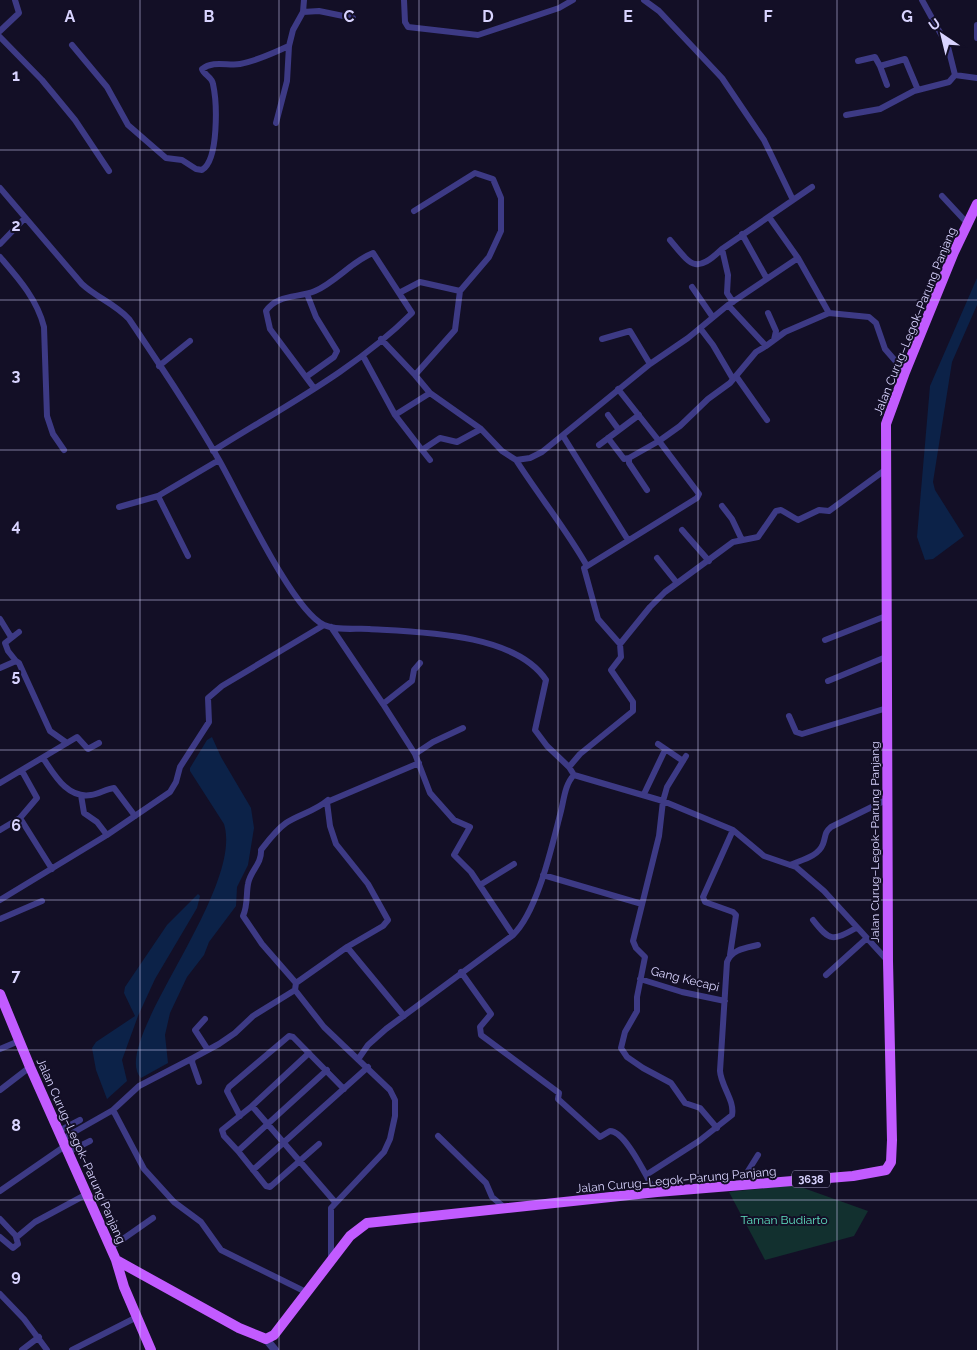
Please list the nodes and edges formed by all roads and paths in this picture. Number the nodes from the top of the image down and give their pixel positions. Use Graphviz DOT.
graph roads {
  1 [pos="15,0"];
  2 [pos="304,0"];
  3 [pos="404,0"];
  4 [pos="573,0"];
  5 [pos="644,0"];
  6 [pos="922,0"];
  7 [pos="303,12"];
  8 [pos="353,18"];
  9 [pos="977,25"];
  10 [pos="0,31"];
  11 [pos="0,37"];
  12 [pos="977,38"];
  13 [pos="72,45"];
  14 [pos="289,46"];
  15 [pos="858,61"];
  16 [pos="880,66"];
  17 [pos="955,75"];
  18 [pos="977,78"];
  19 [pos="887,85"];
  20 [pos="918,90"];
  21 [pos="846,115"];
  22 [pos="276,123"];
  23 [pos="109,171"];
  24 [pos="812,186"];
  25 [pos="0,188"];
  26 [pos="942,196"];
  27 [pos="793,200"];
  28 [pos="977,204"];
  29 [pos="414,212"];
  30 [pos="769,217"];
  31 [pos="25,218"];
  32 [pos="968,224"];
  33 [pos="742,234"];
  34 [pos="670,240"];
  35 [pos="0,244"];
  36 [pos="722,249"];
  37 [pos="0,257"];
  38 [pos="798,258"];
  39 [pos="767,279"];
  40 [pos="692,287"];
  41 [pos="460,291"];
  42 [pos="399,293"];
  43 [pos="307,294"];
  44 [pos="731,304"];
  45 [pos="768,313"];
  46 [pos="829,313"];
  47 [pos="712,316"];
  48 [pos="700,328"];
  49 [pos="381,339"];
  50 [pos="602,339"];
  51 [pos="190,341"];
  52 [pos="774,341"];
  53 [pos="766,346"];
  54 [pos="363,356"];
  55 [pos="650,364"];
  56 [pos="158,366"];
  57 [pos="905,372"];
  58 [pos="415,375"];
  59 [pos="306,377"];
  60 [pos="735,377"];
  61 [pos="314,388"];
  62 [pos="618,389"];
  63 [pos="430,393"];
  64 [pos="608,415"];
  65 [pos="639,415"];
  66 [pos="395,416"];
  67 [pos="767,420"];
  68 [pos="481,429"];
  69 [pos="619,430"];
  70 [pos="563,436"];
  71 [pos="608,438"];
  72 [pos="659,441"];
  73 [pos="599,445"];
  74 [pos="64,450"];
  75 [pos="422,450"];
  76 [pos="214,451"];
  77 [pos="629,458"];
  78 [pos="219,460"];
  79 [pos="430,460"];
  80 [pos="516,460"];
  81 [pos="886,470"];
  82 [pos="647,490"];
  83 [pos="158,496"];
  84 [pos="722,506"];
  85 [pos="119,508"];
  86 [pos="682,530"];
  87 [pos="628,540"];
  88 [pos="742,540"];
  89 [pos="188,556"];
  90 [pos="657,558"];
  91 [pos="709,561"];
  92 [pos="587,566"];
  93 [pos="677,583"];
  94 [pos="886,616"];
  95 [pos="0,619"];
  96 [pos="328,626"];
  97 [pos="19,632"];
  98 [pos="10,637"];
  99 [pos="825,640"];
  100 [pos="620,644"];
  101 [pos="886,658"];
  102 [pos="16,661"];
  103 [pos="420,664"];
  104 [pos="0,668"];
  105 [pos="828,681"];
  106 [pos="382,704"];
  107 [pos="887,708"];
  108 [pos="789,716"];
  109 [pos="463,728"];
  110 [pos="67,743"];
  111 [pos="99,743"];
  112 [pos="658,744"];
  113 [pos="665,750"];
  114 [pos="415,754"];
  115 [pos="43,758"];
  116 [pos="419,763"];
  117 [pos="569,767"];
  118 [pos="22,771"];
  119 [pos="574,775"];
  120 [pos="0,783"];
  121 [pos="644,794"];
  122 [pos="81,795"];
  123 [pos="888,799"];
  124 [pos="328,800"];
  125 [pos="663,801"];
  126 [pos="135,816"];
  127 [pos="20,818"];
  128 [pos="0,830"];
  129 [pos="733,830"];
  130 [pos="107,835"];
  131 [pos="514,864"];
  132 [pos="790,865"];
  133 [pos="52,869"];
  134 [pos="543,875"];
  135 [pos="480,886"];
  136 [pos="0,900"];
  137 [pos="42,901"];
  138 [pos="642,904"];
  139 [pos="0,919"];
  140 [pos="814,920"];
  141 [pos="856,928"];
  142 [pos="513,935"];
  143 [pos="867,938"];
  144 [pos="758,945"];
  145 [pos="347,947"];
  146 [pos="730,955"];
  147 [pos="888,961"];
  148 [pos="461,972"];
  149 [pos="826,975"];
  150 [pos="640,979"];
  151 [pos="295,987"];
  152 [pos="0,994"];
  153 [pos="725,1001"];
  154 [pos="404,1016"];
  155 [pos="205,1019"];
  156 [pos="19,1042"];
  157 [pos="0,1050"];
  158 [pos="208,1050"];
  159 [pos="309,1053"];
  160 [pos="193,1058"];
  161 [pos="359,1058"];
  162 [pos="30,1067"];
  163 [pos="368,1067"];
  164 [pos="327,1070"];
  165 [pos="199,1082"];
  166 [pos="344,1089"];
  167 [pos="0,1090"];
  168 [pos="252,1106"];
  169 [pos="113,1110"];
  170 [pos="240,1116"];
  171 [pos="80,1120"];
  172 [pos="269,1124"];
  173 [pos="717,1128"];
  174 [pos="438,1136"];
  175 [pos="90,1140"];
  176 [pos="64,1142"];
  177 [pos="284,1143"];
  178 [pos="319,1144"];
  179 [pos="238,1151"];
  180 [pos="758,1155"];
  181 [pos="300,1161"];
  182 [pos="253,1170"];
  183 [pos="646,1175"];
  184 [pos="763,1184"];
  185 [pos="0,1191"];
  186 [pos="657,1192"];
  187 [pos="86,1194"];
  188 [pos="335,1202"];
  189 [pos="505,1208"];
  190 [pos="153,1218"];
  191 [pos="0,1219"];
  192 [pos="0,1237"];
  193 [pos="16,1237"];
  194 [pos="109,1245"];
  195 [pos="331,1259"];
  196 [pos="116,1260"];
  197 [pos="306,1292"];
  198 [pos="0,1294"];
  199 [pos="136,1317"];
  200 [pos="39,1337"];
  201 [pos="266,1339"];
  202 [pos="22,1350"];
  203 [pos="47,1350"];
  204 [pos="72,1350"];
  205 [pos="151,1350"];
  206 [pos="275,1350"];
  1 -- 10 [label="street"];
  2 -- 7 [label="street"];
  3 -- 4 [label="street"];
  5 -- 27 [label="street"];
  6 -- 17 [label="street"];
  7 -- 8 [label="street"];
  7 -- 14 [label="street"];
  9 -- 12 [label="street"];
  11 -- 23 [label="street"];
  13 -- 14 [label="street"];
  14 -- 22 [label="street"];
  15 -- 16 [label="street"];
  16 -- 19 [label="street"];
  16 -- 20 [label="street"];
  17 -- 18 [label="street"];
  17 -- 20 [label="street"];
  20 -- 21 [label="street"];
  24 -- 27 [label="street"];
  25 -- 31 [label="street"];
  26 -- 32 [label="street"];
  27 -- 30 [label="street"];
  28 -- 32 [label="main road, Jalan Curug–Legok–Parung Panjang / 3638"];
  29 -- 41 [label="street"];
  30 -- 33 [label="street"];
  30 -- 38 [label="street"];
  31 -- 35 [label="street"];
  31 -- 56 [label="street"];
  32 -- 57 [label="main road, Jalan Curug–Legok–Parung Panjang / 3638"];
  33 -- 36 [label="street"];
  33 -- 39 [label="street"];
  34 -- 36 [label="street"];
  36 -- 44 [label="street"];
  37 -- 74 [label="street"];
  38 -- 39 [label="street"];
  38 -- 46 [label="street"];
  39 -- 44 [label="street"];
  40 -- 47 [label="street"];
  41 -- 42 [label="street"];
  41 -- 58 [label="street"];
  42 -- 43 [label="street"];
  42 -- 49 [label="street"];
  43 -- 59 [label="street"];
  43 -- 59 [label="street"];
  44 -- 47 [label="street"];
  44 -- 53 [label="street"];
  45 -- 52 [label="street"];
  46 -- 52 [label="street"];
  46 -- 57 [label="street"];
  47 -- 48 [label="street"];
  48 -- 55 [label="street"];
  48 -- 60 [label="street"];
  49 -- 54 [label="street"];
  49 -- 58 [label="street"];
  50 -- 55 [label="street"];
  51 -- 56 [label="street"];
  52 -- 53 [label="street"];
  53 -- 60 [label="street"];
  54 -- 61 [label="street"];
  54 -- 66 [label="street"];
  55 -- 62 [label="street"];
  56 -- 76 [label="street"];
  57 -- 81 [label="main road, Jalan Curug–Legok–Parung Panjang / 3638"];
  58 -- 63 [label="street"];
  59 -- 61 [label="street"];
  60 -- 67 [label="street"];
  60 -- 72 [label="street"];
  61 -- 76 [label="street"];
  62 -- 65 [label="street"];
  62 -- 70 [label="street"];
  63 -- 66 [label="street"];
  63 -- 68 [label="street"];
  64 -- 69 [label="street"];
  65 -- 69 [label="street"];
  65 -- 72 [label="street"];
  66 -- 75 [label="street"];
  68 -- 75 [label="street"];
  68 -- 80 [label="street"];
  69 -- 71 [label="street"];
  70 -- 80 [label="street"];
  70 -- 87 [label="street"];
  71 -- 73 [label="street"];
  71 -- 77 [label="street"];
  72 -- 77 [label="street"];
  72 -- 87 [label="street"];
  75 -- 79 [label="street"];
  76 -- 78 [label="street"];
  77 -- 82 [label="street"];
  78 -- 83 [label="street"];
  78 -- 96 [label="street"];
  80 -- 92 [label="street"];
  81 -- 88 [label="street"];
  81 -- 94 [label="main road, Jalan Curug–Legok–Parung Panjang / 3638"];
  83 -- 85 [label="street"];
  83 -- 89 [label="street"];
  84 -- 88 [label="street"];
  86 -- 91 [label="street"];
  87 -- 92 [label="street"];
  88 -- 91 [label="street"];
  90 -- 93 [label="street"];
  91 -- 93 [label="street"];
  92 -- 100 [label="street"];
  93 -- 100 [label="street"];
  94 -- 99 [label="street"];
  94 -- 101 [label="main road, Jalan Curug–Legok–Parung Panjang / 3638"];
  95 -- 98 [label="street"];
  96 -- 106 [label="street"];
  96 -- 117 [label="street"];
  96 -- 126 [label="street"];
  97 -- 98 [label="street"];
  98 -- 102 [label="street"];
  100 -- 117 [label="street"];
  101 -- 105 [label="street"];
  101 -- 107 [label="main road, Jalan Curug–Legok–Parung Panjang / 3638"];
  102 -- 104 [label="street"];
  102 -- 110 [label="street"];
  103 -- 106 [label="street"];
  106 -- 114 [label="street"];
  107 -- 108 [label="street"];
  107 -- 123 [label="main road, Jalan Curug–Legok–Parung Panjang / 3638"];
  109 -- 114 [label="street"];
  110 -- 111 [label="street"];
  110 -- 115 [label="street"];
  112 -- 113 [label="street"];
  113 -- 121 [label="street"];
  113 -- 125 [label="street"];
  114 -- 116 [label="street"];
  115 -- 118 [label="street"];
  115 -- 122 [label="street"];
  116 -- 124 [label="street"];
  116 -- 135 [label="street"];
  117 -- 119 [label="street"];
  118 -- 120 [label="street"];
  118 -- 127 [label="street"];
  119 -- 121 [label="street"];
  119 -- 134 [label="street"];
  121 -- 125 [label="street"];
  122 -- 126 [label="street"];
  122 -- 130 [label="street"];
  123 -- 132 [label="street"];
  123 -- 147 [label="main road, Jalan Curug–Legok–Parung Panjang / 3638"];
  124 -- 145 [label="street"];
  124 -- 151 [label="street"];
  125 -- 129 [label="street"];
  125 -- 138 [label="street"];
  126 -- 130 [label="street"];
  127 -- 128 [label="street"];
  127 -- 133 [label="street"];
  129 -- 132 [label="street"];
  129 -- 146 [label="street"];
  130 -- 133 [label="street"];
  131 -- 135 [label="street"];
  132 -- 141 [label="street"];
  133 -- 136 [label="street"];
  134 -- 138 [label="street"];
  134 -- 142 [label="street"];
  135 -- 142 [label="street"];
  137 -- 139 [label="street"];
  138 -- 150 [label="street"];
  140 -- 141 [label="street"];
  141 -- 143 [label="street"];
  142 -- 148 [label="street"];
  143 -- 147 [label="street"];
  143 -- 149 [label="street"];
  144 -- 146 [label="street"];
  145 -- 151 [label="street"];
  145 -- 154 [label="street"];
  146 -- 153 [label="street"];
  147 -- 184 [label="main road, Jalan Curug–Legok–Parung Panjang / 3638"];
  148 -- 154 [label="street"];
  148 -- 183 [label="street"];
  150 -- 153 [label="street, Gang Kecapi"];
  150 -- 173 [label="street"];
  151 -- 158 [label="street"];
  151 -- 161 [label="street"];
  152 -- 156 [label="main road, Jalan Curug–Legok–Parung Panjang"];
  153 -- 173 [label="street"];
  154 -- 161 [label="street"];
  155 -- 158 [label="street"];
  156 -- 157 [label="street"];
  156 -- 162 [label="main road, Jalan Curug–Legok–Parung Panjang"];
  158 -- 160 [label="street"];
  159 -- 164 [label="street"];
  159 -- 168 [label="street"];
  159 -- 170 [label="street"];
  160 -- 165 [label="street"];
  160 -- 169 [label="street"];
  161 -- 163 [label="street"];
  162 -- 167 [label="street"];
  162 -- 176 [label="main road, Jalan Curug–Legok–Parung Panjang"];
  163 -- 166 [label="street"];
  163 -- 188 [label="street"];
  164 -- 166 [label="street"];
  164 -- 172 [label="street"];
  166 -- 177 [label="street"];
  168 -- 170 [label="street"];
  168 -- 172 [label="street"];
  169 -- 176 [label="street"];
  169 -- 197 [label="street"];
  170 -- 179 [label="street"];
  171 -- 176 [label="street"];
  172 -- 177 [label="street"];
  172 -- 179 [label="street"];
  173 -- 183 [label="street"];
  174 -- 189 [label="street"];
  175 -- 176 [label="street"];
  176 -- 185 [label="street"];
  176 -- 187 [label="main road, Jalan Curug–Legok–Parung Panjang"];
  177 -- 181 [label="street"];
  177 -- 182 [label="street"];
  178 -- 181 [label="street"];
  179 -- 182 [label="street"];
  180 -- 184 [label="street"];
  181 -- 182 [label="street"];
  181 -- 188 [label="street"];
  183 -- 186 [label="street"];
  184 -- 186 [label="main road, Jalan Curug–Legok–Parung Panjang / 3638"];
  186 -- 189 [label="main road, Jalan Curug–Legok–Parung Panjang / 3638"];
  187 -- 193 [label="street"];
  187 -- 194 [label="main road, Jalan Curug–Legok–Parung Panjang"];
  188 -- 195 [label="street"];
  189 -- 195 [label="main road, Jalan Curug–Legok–Parung Panjang / 3638"];
  190 -- 194 [label="street"];
  191 -- 193 [label="street"];
  192 -- 193 [label="street"];
  194 -- 196 [label="main road, Jalan Curug–Legok–Parung Panjang"];
  195 -- 197 [label="main road, Jalan Curug–Legok–Parung Panjang / 3638"];
  196 -- 199 [label="main road"];
  196 -- 201 [label="main road, Jalan Curug–Legok–Parung Panjang"];
  197 -- 201 [label="main road, Jalan Curug–Legok–Parung Panjang / 3638"];
  198 -- 200 [label="street"];
  199 -- 204 [label="street"];
  199 -- 205 [label="main road"];
  200 -- 202 [label="street"];
  200 -- 203 [label="street"];
  201 -- 206 [label="street"];
}
